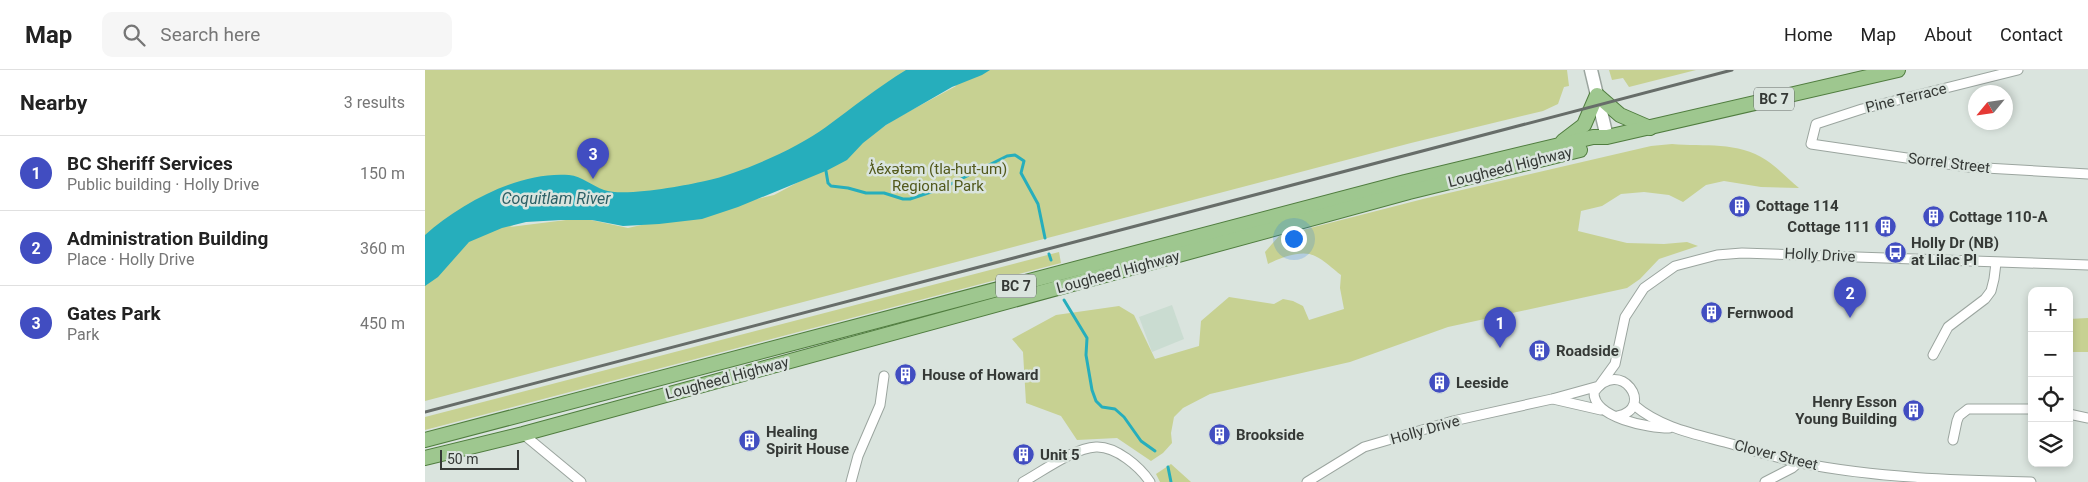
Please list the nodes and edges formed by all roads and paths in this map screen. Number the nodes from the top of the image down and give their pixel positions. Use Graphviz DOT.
graph roads {
  1 [pos="1591,70"];
  2 [pos="1898,70"];
  3 [pos="2018,70"];
  4 [pos="1597,95"];
  5 [pos="1650,128"];
  6 [pos="1607,138"];
  7 [pos="1811,144"];
  8 [pos="1558,145"];
  9 [pos="2088,174"];
  10 [pos="1996,262"];
  11 [pos="2088,265"];
  12 [pos="1933,355"];
  13 [pos="1615,364"];
  14 [pos="884,376"];
  15 [pos="1624,382"];
  16 [pos="1599,386"];
  17 [pos="1552,399"];
  18 [pos="1634,405"];
  19 [pos="2028,409"];
  20 [pos="1601,410"];
  21 [pos="2073,415"];
  22 [pos="1618,416"];
  23 [pos="2088,418"];
  24 [pos="1671,428"];
  25 [pos="523,434"];
  26 [pos="425,440"];
  27 [pos="1953,440"];
  28 [pos="425,458"];
  29 [pos="1799,462"];
  30 [pos="581,482"];
  31 [pos="851,482"];
  32 [pos="1023,482"];
  33 [pos="1150,482"];
  34 [pos="1307,482"];
  35 [pos="1765,482"];
  36 [pos="2031,482"];
  1 -- 4 [label="main road"];
  2 -- 5 [label="main road, Lougheed Highway / BC 7"];
  3 -- 7 [label="street, Pine Terrace"];
  4 -- 5 [label="main road"];
  4 -- 6 [label="main road"];
  4 -- 8 [label="main road"];
  5 -- 6 [label="main road, Lougheed Highway / BC 7"];
  6 -- 8 [label="main road, Lougheed Highway / BC 7"];
  6 -- 25 [label="main road, Lougheed Highway / BC 7"];
  7 -- 9 [label="street, Sorrel Street"];
  8 -- 26 [label="main road, Lougheed Highway / BC 7"];
  10 -- 11 [label="street, Holly Drive"];
  10 -- 12 [label="street"];
  10 -- 13 [label="street, Holly Drive"];
  13 -- 15 [label="street"];
  13 -- 16 [label="street, Holly Drive"];
  14 -- 31 [label="street"];
  15 -- 16 [label="street"];
  15 -- 18 [label="street"];
  16 -- 17 [label="street, Holly Drive"];
  16 -- 20 [label="street"];
  17 -- 20 [label="street, Holly Drive"];
  17 -- 34 [label="street, Holly Drive"];
  18 -- 22 [label="street"];
  18 -- 24 [label="street, Clover Street"];
  19 -- 27 [label="street"];
  20 -- 22 [label="street"];
  21 -- 23 [label="street"];
  22 -- 24 [label="street, Clover Street"];
  24 -- 29 [label="street, Clover Street"];
  25 -- 28 [label="main road, Lougheed Highway / BC 7"];
  25 -- 30 [label="street"];
  29 -- 35 [label="street"];
  29 -- 36 [label="street, Clover Street"];
  32 -- 33 [label="street"];
}
